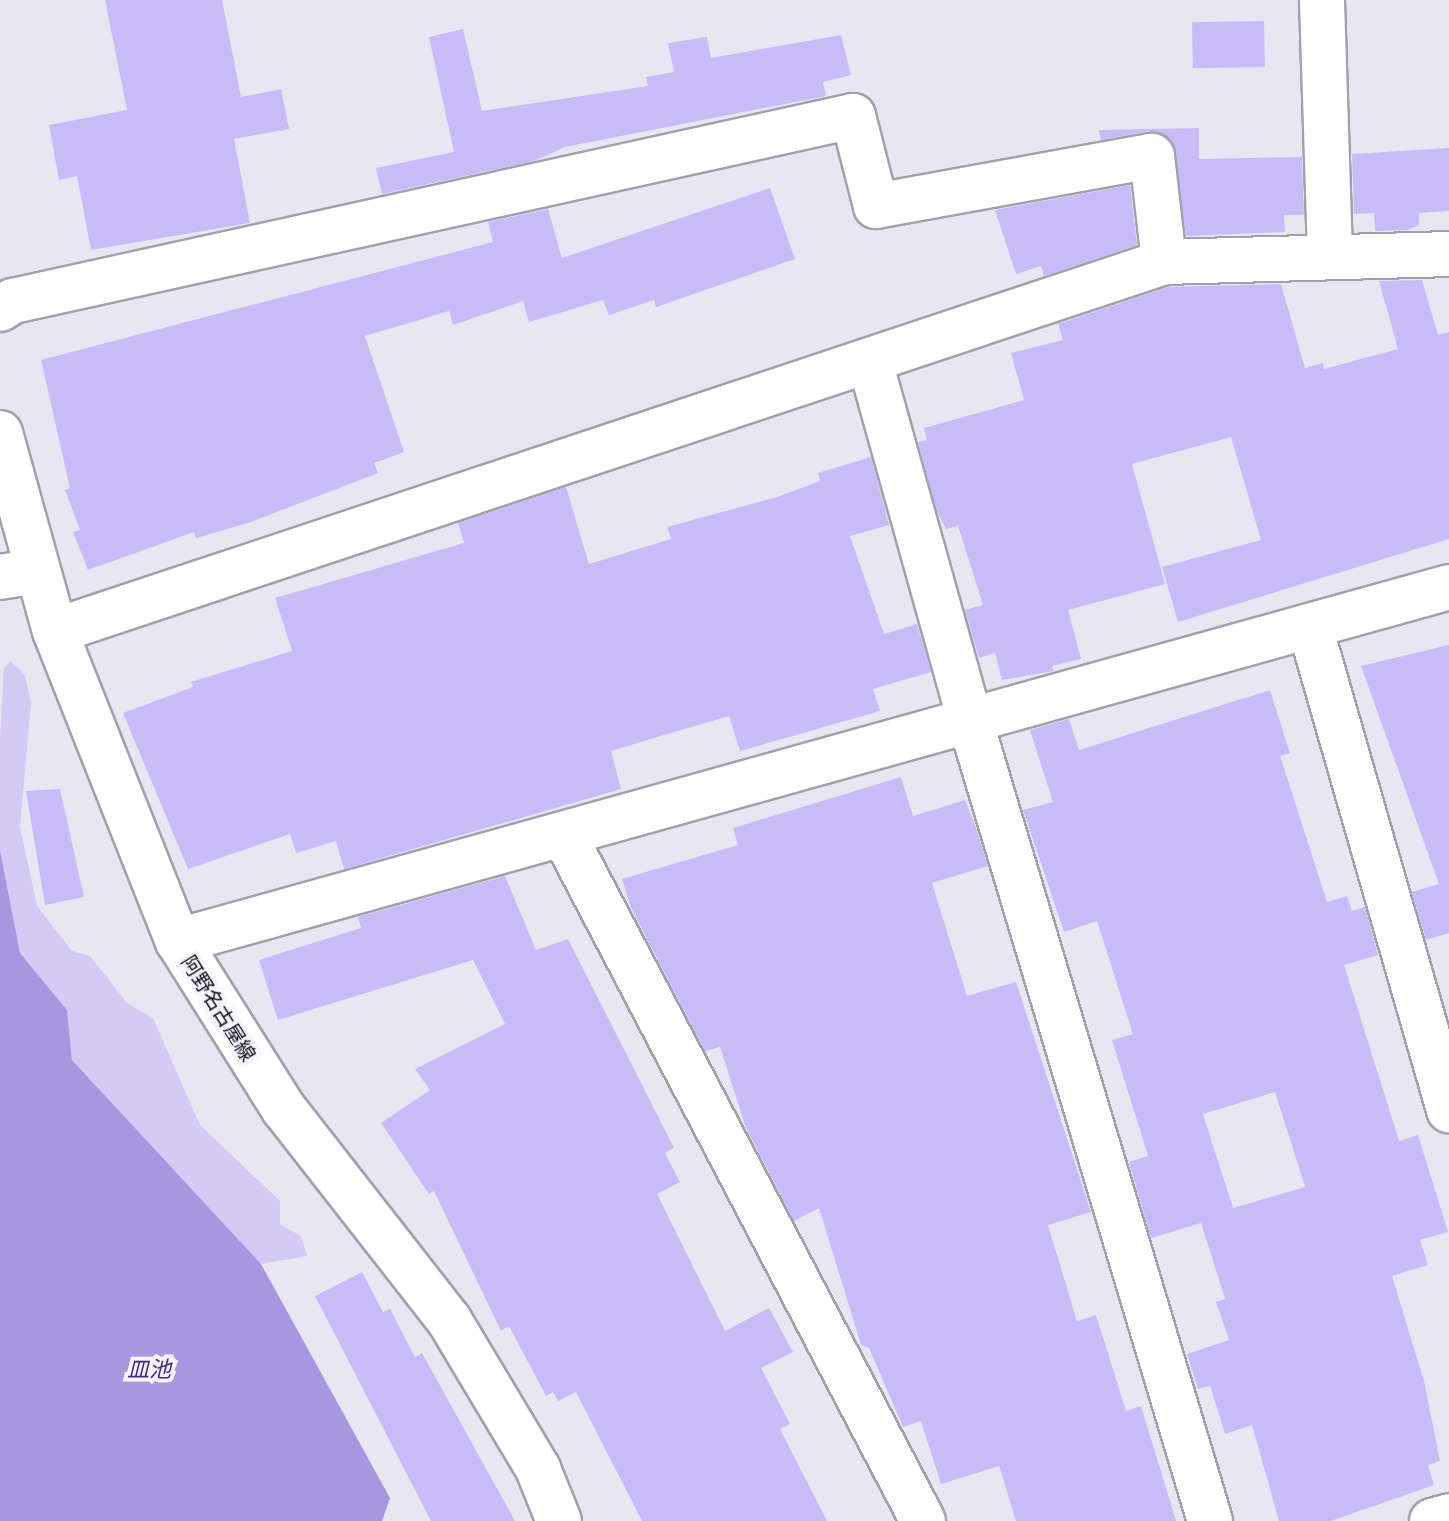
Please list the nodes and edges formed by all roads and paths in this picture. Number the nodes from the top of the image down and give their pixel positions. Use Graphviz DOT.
graph roads {
  1 [pos="1322,1"];
  2 [pos="1449,254"];
  3 [pos="1330,257"];
  4 [pos="1164,262"];
  5 [pos="0,309"];
  6 [pos="870,362"];
  7 [pos="0,433"];
  8 [pos="19,574"];
  9 [pos="1449,587"];
  10 [pos="1310,627"];
  11 [pos="55,631"];
  12 [pos="969,717"];
  13 [pos="565,837"];
  14 [pos="178,941"];
  15 [pos="1449,1110"];
  16 [pos="1449,1516"];
  17 [pos="559,1521"];
  18 [pos="923,1521"];
  19 [pos="1210,1521"];
  20 [pos="1432,1521"];
  1 -- 3 [label="street"];
  2 -- 3 [label="street"];
  3 -- 4 [label="street"];
  4 -- 5 [label="street"];
  4 -- 6 [label="street"];
  6 -- 11 [label="street"];
  6 -- 12 [label="street"];
  7 -- 8 [label="street, 阿野名古屋線"];
  8 -- 11 [label="street, 阿野名古屋線"];
  9 -- 10 [label="street"];
  10 -- 12 [label="street"];
  10 -- 15 [label="street"];
  11 -- 14 [label="street, 阿野名古屋線"];
  12 -- 13 [label="street"];
  12 -- 19 [label="street"];
  13 -- 14 [label="street"];
  13 -- 18 [label="street"];
  14 -- 17 [label="street, 阿野名古屋線"];
  16 -- 20 [label="street"];
}
